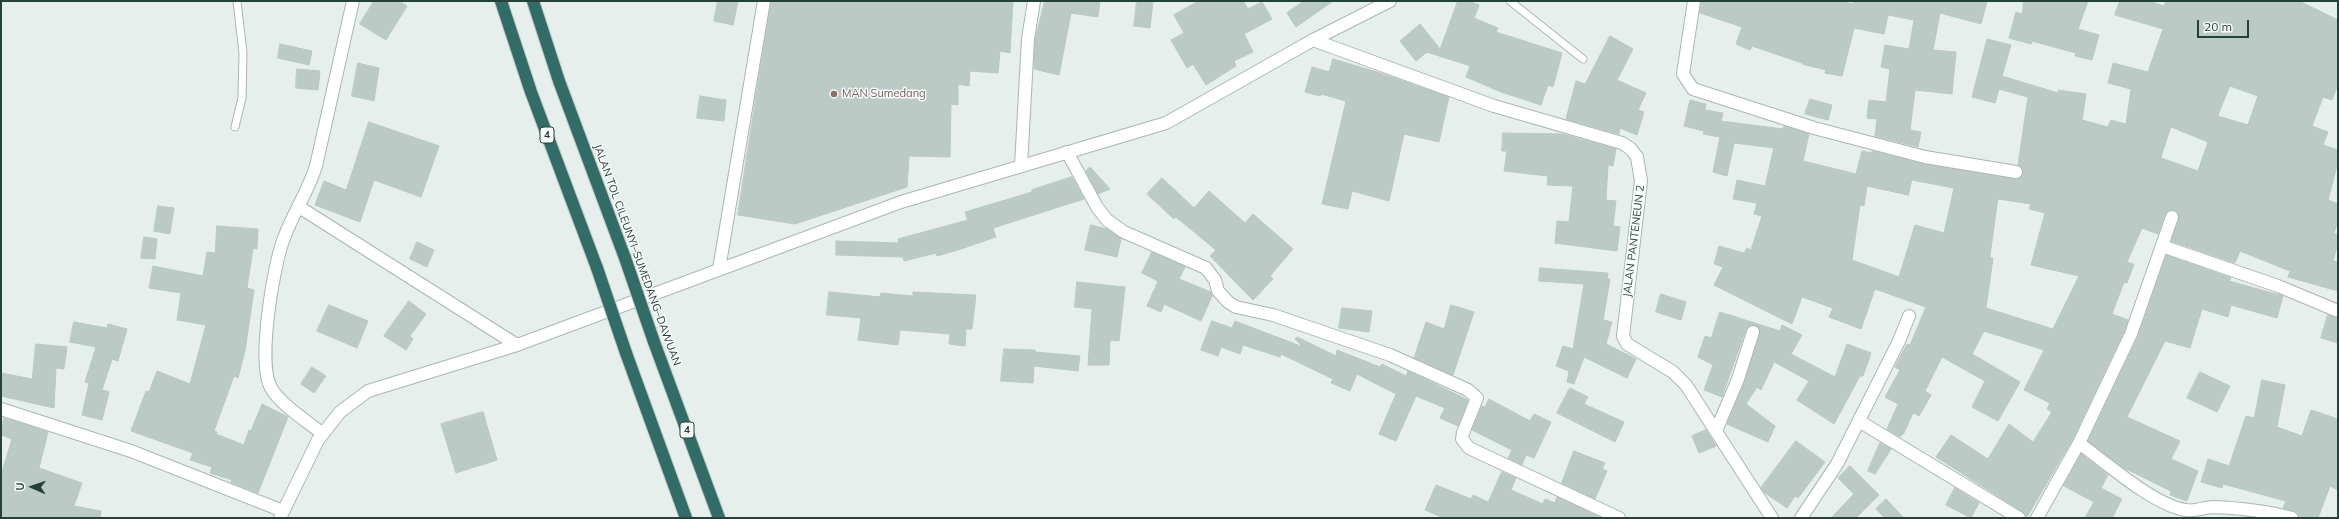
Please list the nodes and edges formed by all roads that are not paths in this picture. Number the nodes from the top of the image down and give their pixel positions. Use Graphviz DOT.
graph roads {
  1 [pos="236,1"];
  2 [pos="353,1"];
  3 [pos="501,1"];
  4 [pos="533,1"];
  5 [pos="764,1"];
  6 [pos="1034,1"];
  7 [pos="1390,1"];
  8 [pos="1510,1"];
  9 [pos="1694,1"];
  10 [pos="1313,40"];
  11 [pos="1583,59"];
  12 [pos="235,128"];
  13 [pos="1067,152"];
  14 [pos="1020,166"];
  15 [pos="2016,172"];
  16 [pos="299,207"];
  17 [pos="2172,217"];
  18 [pos="2162,246"];
  19 [pos="719,269"];
  20 [pos="2338,311"];
  21 [pos="1909,316"];
  22 [pos="1753,332"];
  23 [pos="517,345"];
  24 [pos="1,409"];
  25 [pos="1859,421"];
  26 [pos="1716,431"];
  27 [pos="323,434"];
  28 [pos="2078,443"];
  29 [pos="281,514"];
  30 [pos="686,518"];
  31 [pos="719,518"];
  32 [pos="1619,518"];
  33 [pos="1772,518"];
  34 [pos="1801,518"];
  35 [pos="2019,518"];
  36 [pos="2037,518"];
  37 [pos="2292,518"];
  1 -- 12 [label="lane"];
  2 -- 16 [label="street"];
  3 -- 30 [label="highway, 4, bridge"];
  4 -- 31 [label="highway, JALAN TOL CILEUNYI–SUMEDANG–DAWUAN / 4, bridge"];
  5 -- 19 [label="street"];
  6 -- 14 [label="street"];
  7 -- 10 [label="street"];
  8 -- 11 [label="lane"];
  9 -- 15 [label="street"];
  10 -- 13 [label="street"];
  10 -- 26 [label="street, JALAN PANTENEUN 2"];
  13 -- 14 [label="street"];
  13 -- 32 [label="street"];
  14 -- 19 [label="street"];
  16 -- 23 [label="street"];
  16 -- 27 [label="street"];
  17 -- 18 [label="street"];
  18 -- 20 [label="street"];
  18 -- 28 [label="street"];
  19 -- 23 [label="street"];
  21 -- 25 [label="street"];
  22 -- 26 [label="street"];
  23 -- 27 [label="street"];
  24 -- 29 [label="street"];
  25 -- 34 [label="street"];
  25 -- 35 [label="street"];
  26 -- 33 [label="street, JALAN PANTENEUN 2"];
  27 -- 29 [label="street"];
  28 -- 36 [label="street"];
  28 -- 37 [label="street"];
}
